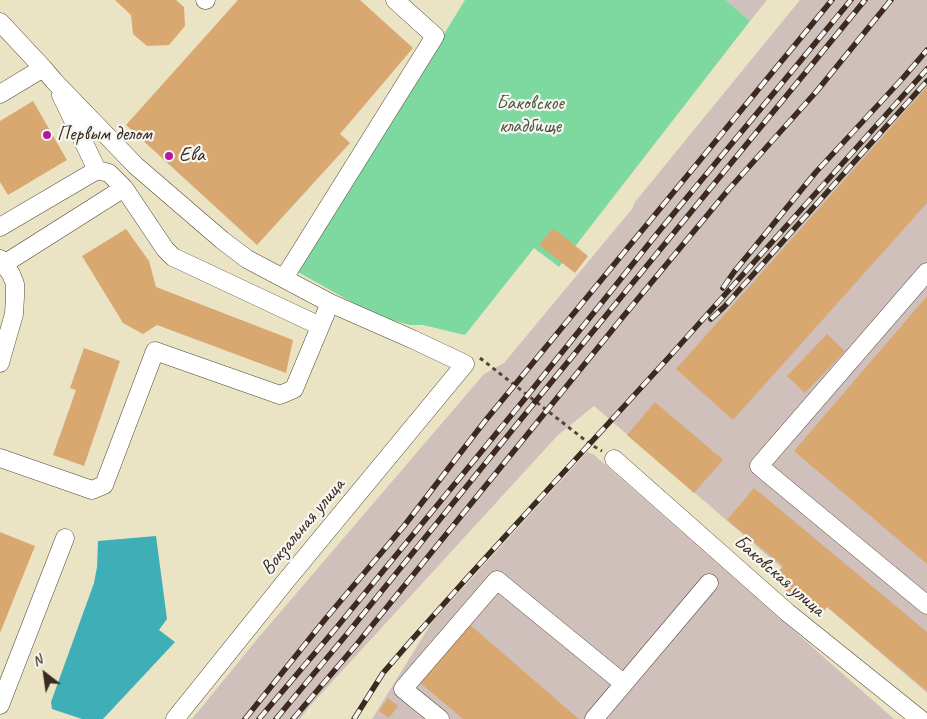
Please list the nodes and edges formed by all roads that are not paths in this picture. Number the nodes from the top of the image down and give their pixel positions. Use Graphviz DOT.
graph roads {
  1 [pos="395,0"];
  2 [pos="0,22"];
  3 [pos="48,75"];
  4 [pos="0,94"];
  5 [pos="97,170"];
  6 [pos="124,188"];
  7 [pos="0,226"];
  8 [pos="2,262"];
  9 [pos="927,272"];
  10 [pos="284,278"];
  11 [pos="330,303"];
  12 [pos="320,326"];
  13 [pos="2,345"];
  14 [pos="0,363"];
  15 [pos="0,458"];
  16 [pos="614,459"];
  17 [pos="65,538"];
  18 [pos="710,583"];
  19 [pos="927,605"];
  20 [pos="623,684"];
  21 [pos="0,705"];
  22 [pos="175,719"];
  23 [pos="440,719"];
  24 [pos="594,719"];
  25 [pos="920,719"];
  1 -- 10 [label="street"];
  2 -- 3 [label="street"];
  3 -- 4 [label="street"];
  3 -- 5 [label="street"];
  3 -- 10 [label="street"];
  5 -- 6 [label="street"];
  5 -- 7 [label="street"];
  6 -- 8 [label="street"];
  6 -- 12 [label="street"];
  8 -- 13 [label="street"];
  9 -- 19 [label="street"];
  10 -- 11 [label="street"];
  11 -- 12 [label="street"];
  11 -- 22 [label="street, Вокзальная улица"];
  12 -- 15 [label="street"];
  13 -- 14 [label="street"];
  16 -- 25 [label="street, Баковская улица"];
  17 -- 21 [label="street"];
  18 -- 20 [label="street"];
  20 -- 23 [label="street"];
  20 -- 24 [label="street"];
}
